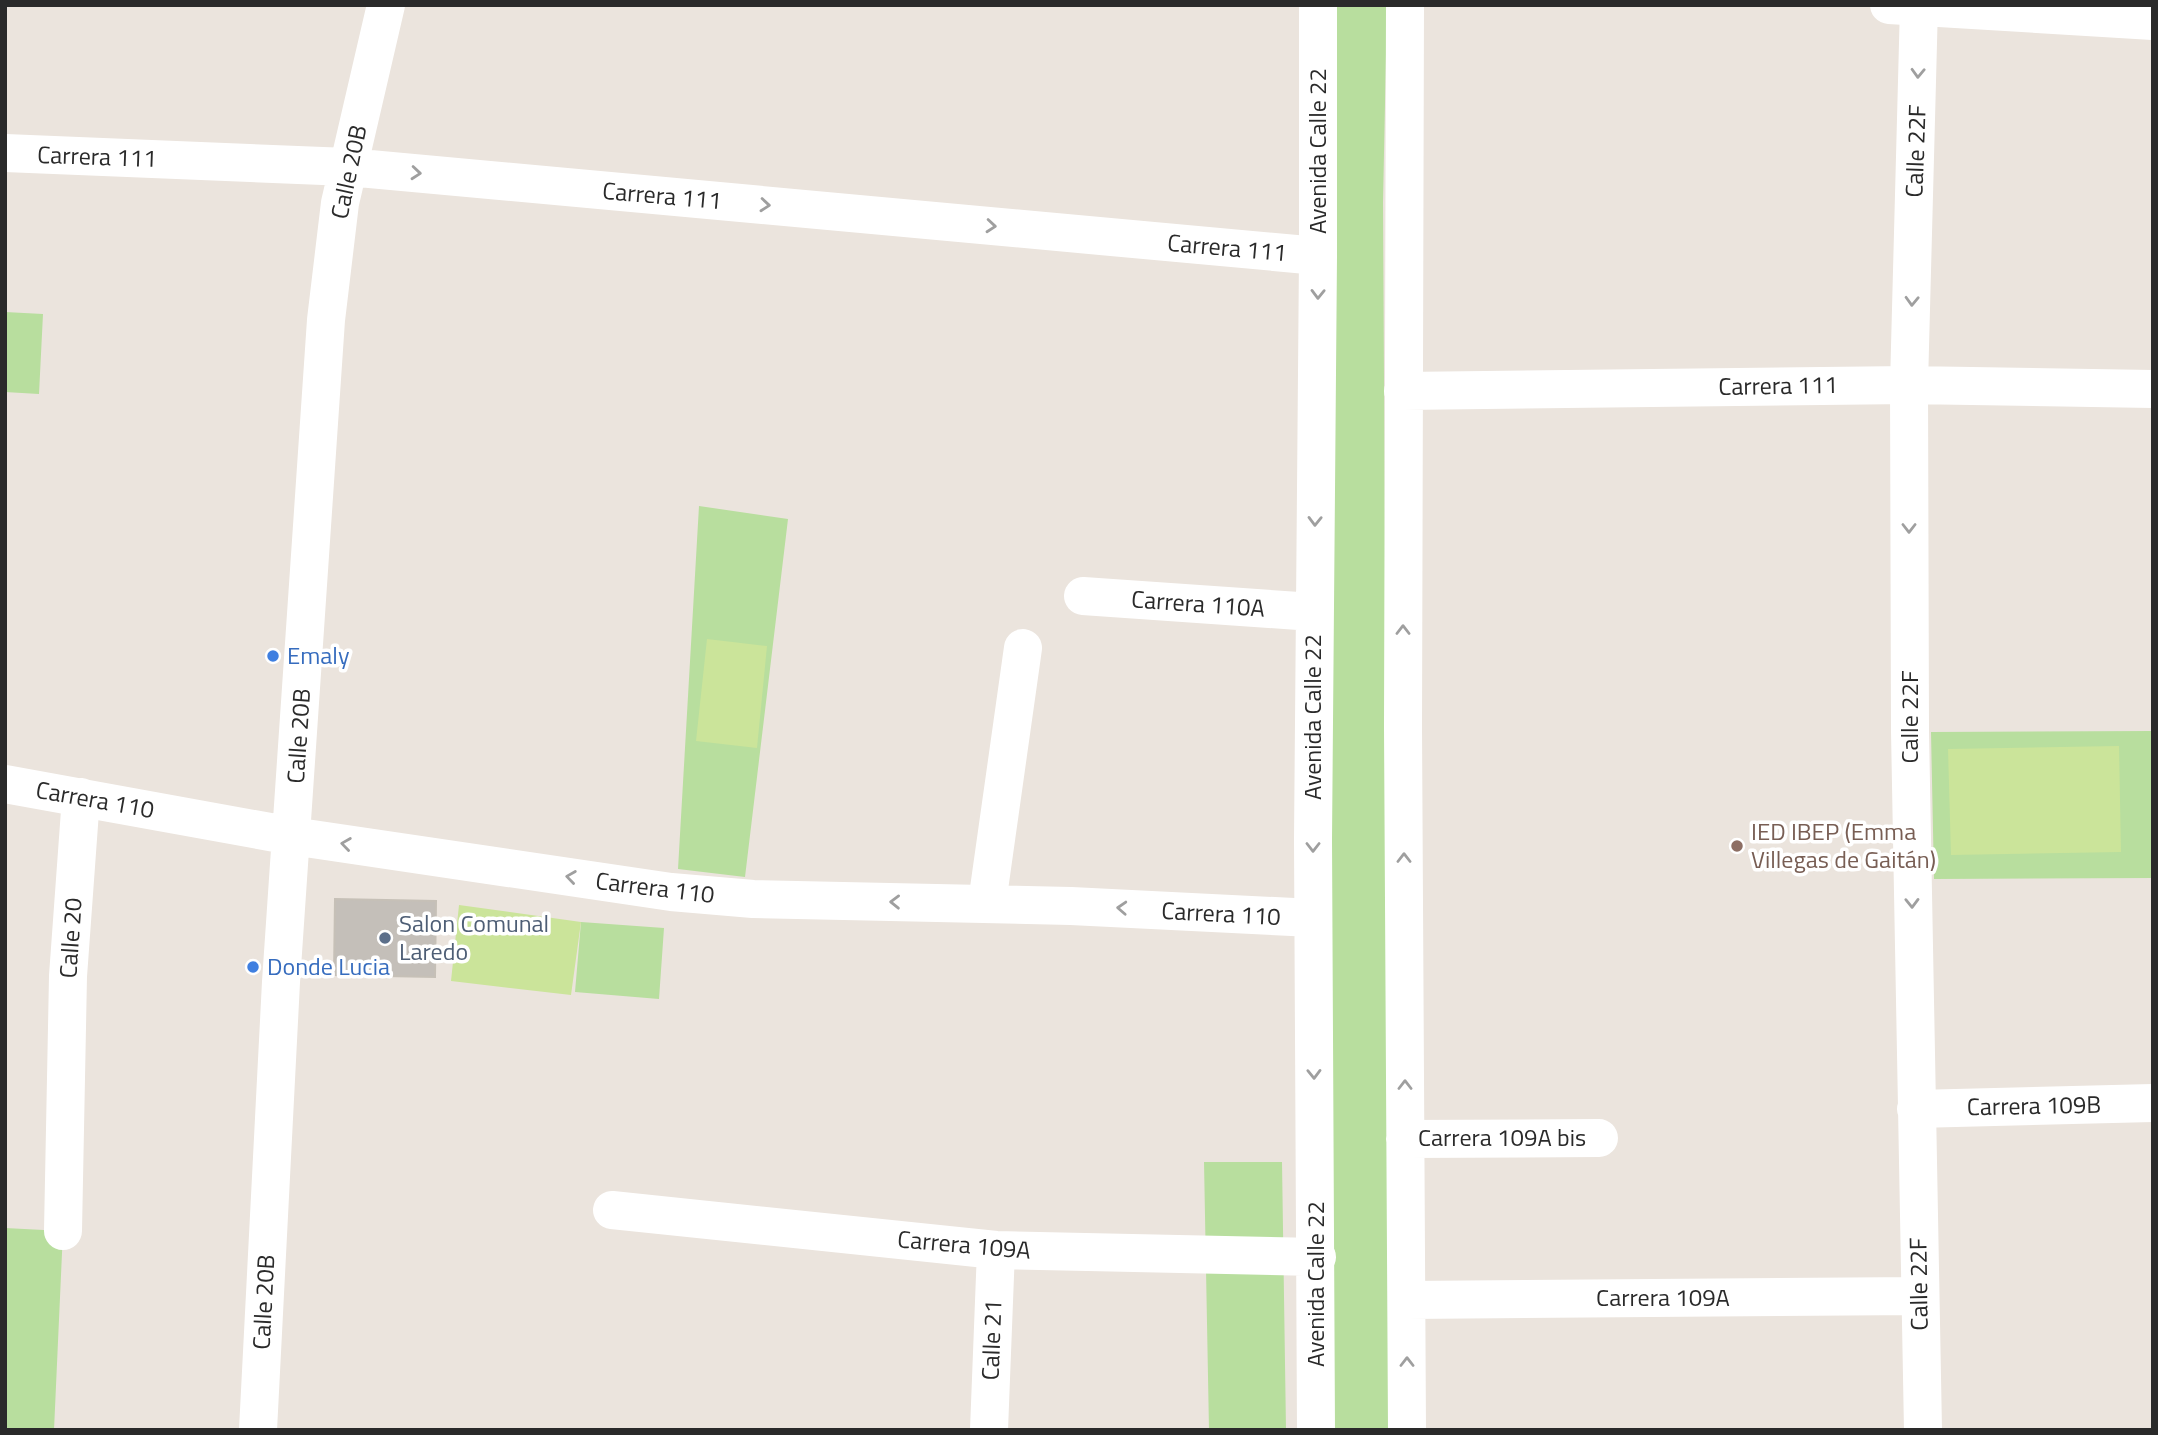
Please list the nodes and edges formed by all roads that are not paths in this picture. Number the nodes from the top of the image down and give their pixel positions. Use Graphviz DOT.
graph roads {
  1 [pos="386,5"];
  2 [pos="1318,5"];
  3 [pos="1405,5"];
  4 [pos="1909,6"];
  5 [pos="2153,21"];
  6 [pos="5,153"];
  7 [pos="348,167"];
  8 [pos="1318,256"];
  9 [pos="1909,385"];
  10 [pos="2153,389"];
  11 [pos="1403,391"];
  12 [pos="1083,596"];
  13 [pos="1313,612"];
  14 [pos="1023,648"];
  15 [pos="5,784"];
  16 [pos="80,797"];
  17 [pos="292,836"];
  18 [pos="987,903"];
  19 [pos="1313,918"];
  20 [pos="2153,1103"];
  21 [pos="1916,1109"];
  22 [pos="1599,1138"];
  23 [pos="1405,1139"];
  24 [pos="612,1210"];
  25 [pos="63,1231"];
  26 [pos="996,1250"];
  27 [pos="1317,1257"];
  28 [pos="1919,1296"];
  29 [pos="1407,1300"];
  30 [pos="258,1430"];
  31 [pos="989,1430"];
  32 [pos="1316,1430"];
  33 [pos="1407,1430"];
  34 [pos="1923,1430"];
  1 -- 7 [label="street, Calle 20B"];
  2 -- 8 [label="street, Avenida Calle 22"];
  3 -- 11 [label="street"];
  4 -- 5 [label="street"];
  4 -- 9 [label="street, Calle 22F, one-way"];
  6 -- 7 [label="street, Carrera 111"];
  7 -- 8 [label="street, Carrera 111, one-way"];
  7 -- 17 [label="street, Calle 20B"];
  8 -- 13 [label="street, Avenida Calle 22, one-way"];
  9 -- 10 [label="street, Carrera 111"];
  9 -- 11 [label="street, Carrera 111"];
  9 -- 21 [label="street, Calle 22F, one-way"];
  23 -- 11 [label="street, one-way"];
  12 -- 13 [label="street, Carrera 110A"];
  13 -- 19 [label="street, Avenida Calle 22, one-way"];
  14 -- 18 [label="street"];
  15 -- 16 [label="street, Carrera 110"];
  16 -- 17 [label="street, Carrera 110"];
  16 -- 25 [label="street, Calle 20"];
  18 -- 17 [label="street, Carrera 110, one-way"];
  17 -- 30 [label="street, Calle 20B"];
  19 -- 18 [label="street, Carrera 110, one-way"];
  19 -- 27 [label="street, Avenida Calle 22, one-way"];
  20 -- 21 [label="street, Carrera 109B"];
  21 -- 28 [label="street, Calle 22F"];
  22 -- 23 [label="street, Carrera 109A bis"];
  23 -- 29 [label="street"];
  24 -- 26 [label="street, Carrera 109A"];
  26 -- 27 [label="street, Carrera 109A"];
  26 -- 31 [label="street, Calle 21"];
  27 -- 32 [label="street, Avenida Calle 22"];
  28 -- 29 [label="street, Carrera 109A"];
  28 -- 34 [label="street, Calle 22F"];
  33 -- 29 [label="street, one-way"];
}
